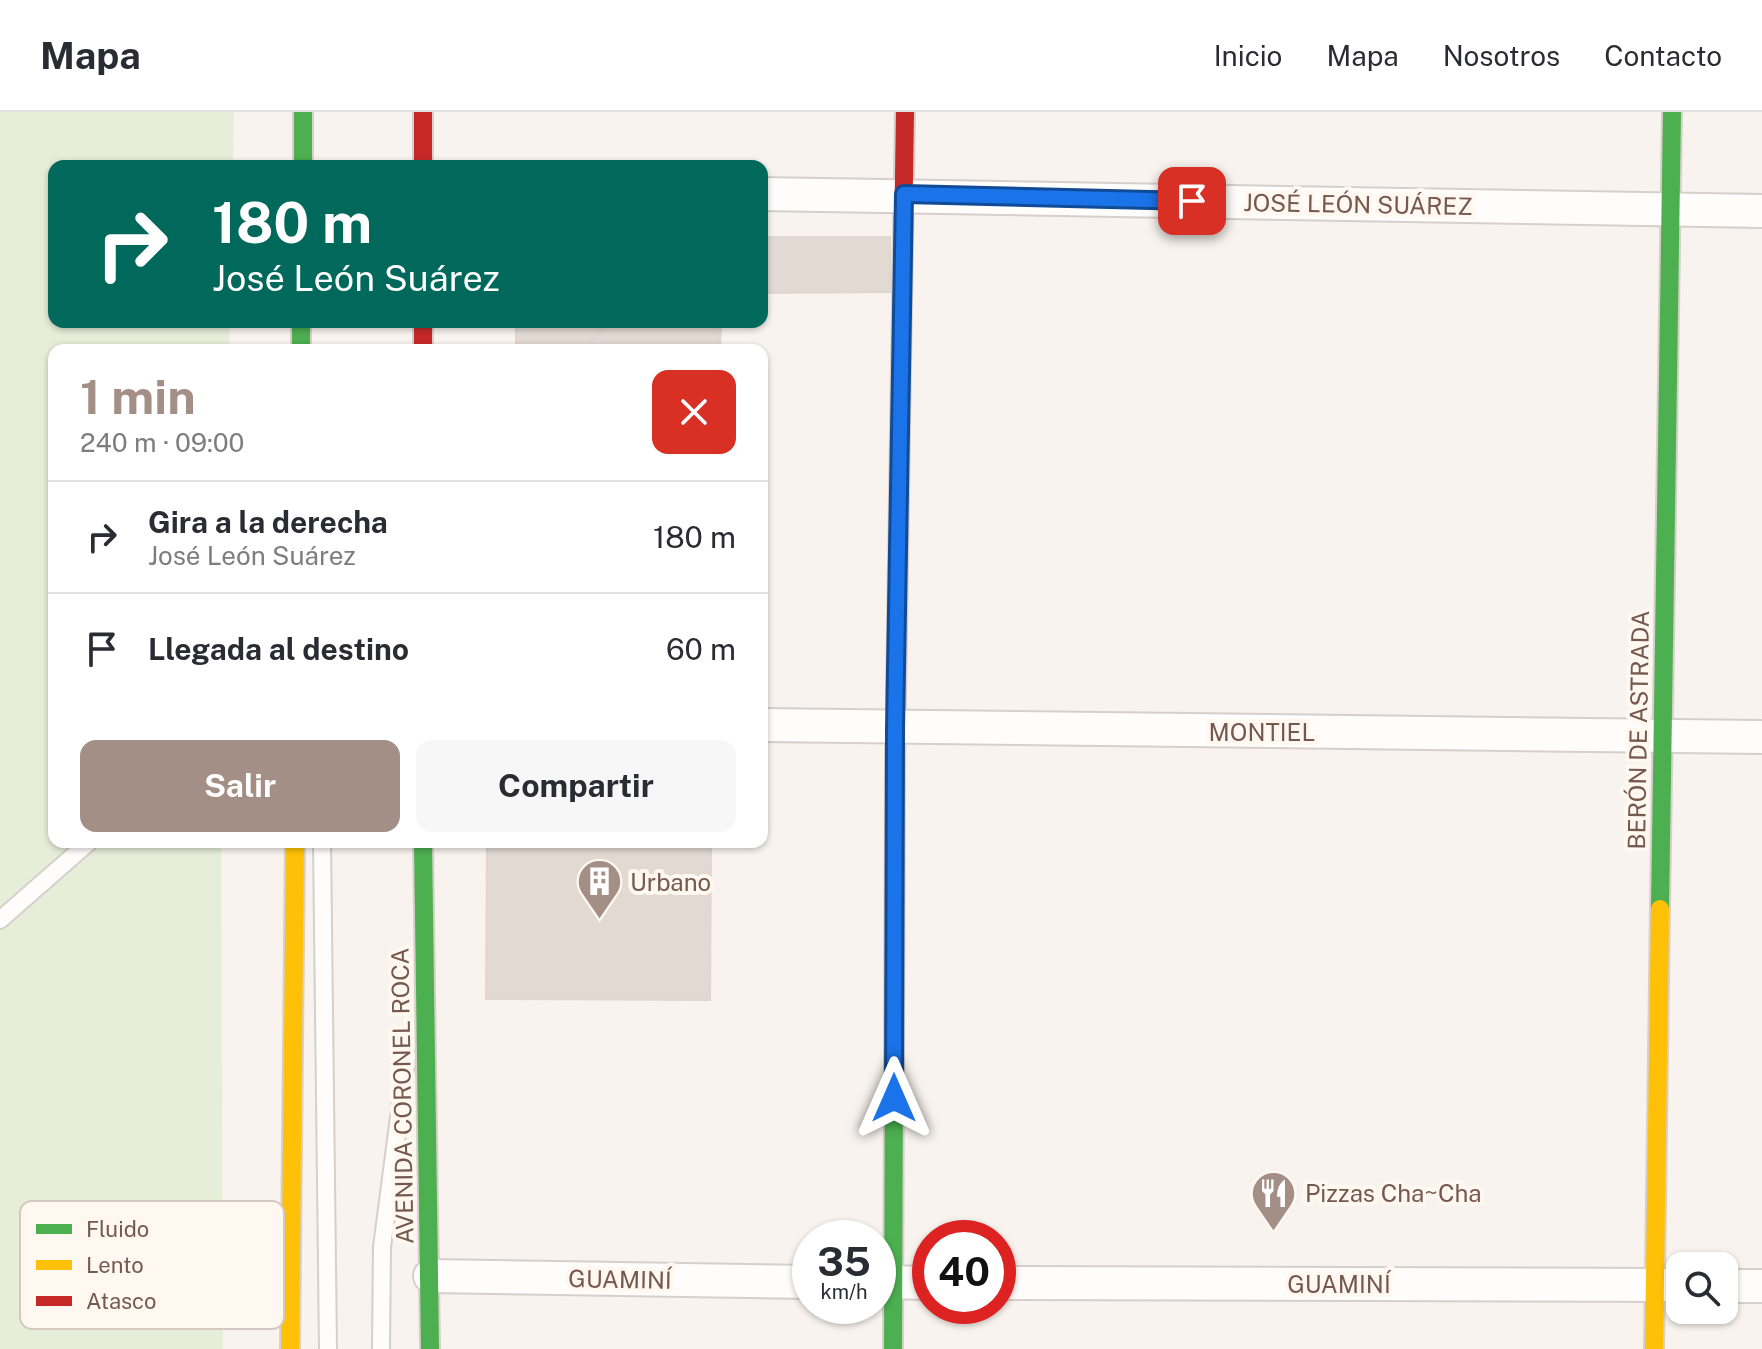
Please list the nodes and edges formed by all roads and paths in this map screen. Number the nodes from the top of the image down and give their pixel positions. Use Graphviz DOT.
graph roads {
  1 [pos="303,112"];
  2 [pos="423,112"];
  3 [pos="905,112"];
  4 [pos="1672,112"];
  5 [pos="303,160"];
  6 [pos="423,160"];
  7 [pos="768,194"];
  8 [pos="904,194"];
  9 [pos="1671,211"];
  10 [pos="1762,211"];
  11 [pos="768,725"];
  12 [pos="895,729"];
  13 [pos="1662,736"];
  14 [pos="1762,737"];
  15 [pos="82,848"];
  16 [pos="295,848"];
  17 [pos="322,848"];
  18 [pos="423,848"];
  19 [pos="0,920"];
  20 [pos="422,946"];
  21 [pos="887,1220"];
  22 [pos="1667,1252"];
  23 [pos="430,1276"];
  24 [pos="792,1282"];
  25 [pos="1016,1283"];
  26 [pos="1666,1285"];
  27 [pos="1738,1286"];
  28 [pos="1762,1286"];
  29 [pos="1666,1290"];
  30 [pos="890,1324"];
  31 [pos="290,1349"];
  32 [pos="328,1349"];
  33 [pos="381,1349"];
  34 [pos="430,1349"];
  35 [pos="893,1349"];
  36 [pos="1654,1349"];
  1 -- 5 [label="street"];
  2 -- 6 [label="street"];
  3 -- 8 [label="street"];
  4 -- 9 [label="street, BERÓN DE ASTRADA"];
  7 -- 8 [label="street, JOSÉ LEÓN SUÁREZ"];
  8 -- 9 [label="street, JOSÉ LEÓN SUÁREZ"];
  8 -- 12 [label="street"];
  9 -- 10 [label="street, JOSÉ LEÓN SUÁREZ"];
  9 -- 13 [label="street, BERÓN DE ASTRADA"];
  11 -- 12 [label="street, MONTIEL"];
  12 -- 13 [label="street, MONTIEL"];
  12 -- 21 [label="street"];
  13 -- 14 [label="street, MONTIEL"];
  13 -- 22 [label="street, BERÓN DE ASTRADA"];
  15 -- 19 [label="lane"];
  16 -- 31 [label="street"];
  17 -- 32 [label="lane"];
  18 -- 20 [label="street, AVENIDA CORONEL ROCA"];
  20 -- 23 [label="street, AVENIDA CORONEL ROCA"];
  20 -- 33 [label="lane"];
  23 -- 24 [label="street, GUAMINÍ"];
  23 -- 34 [label="street, AVENIDA CORONEL ROCA"];
  25 -- 26 [label="street, GUAMINÍ"];
  27 -- 28 [label="street"];
  29 -- 36 [label="street, BERÓN DE ASTRADA"];
  30 -- 35 [label="street"];
}
